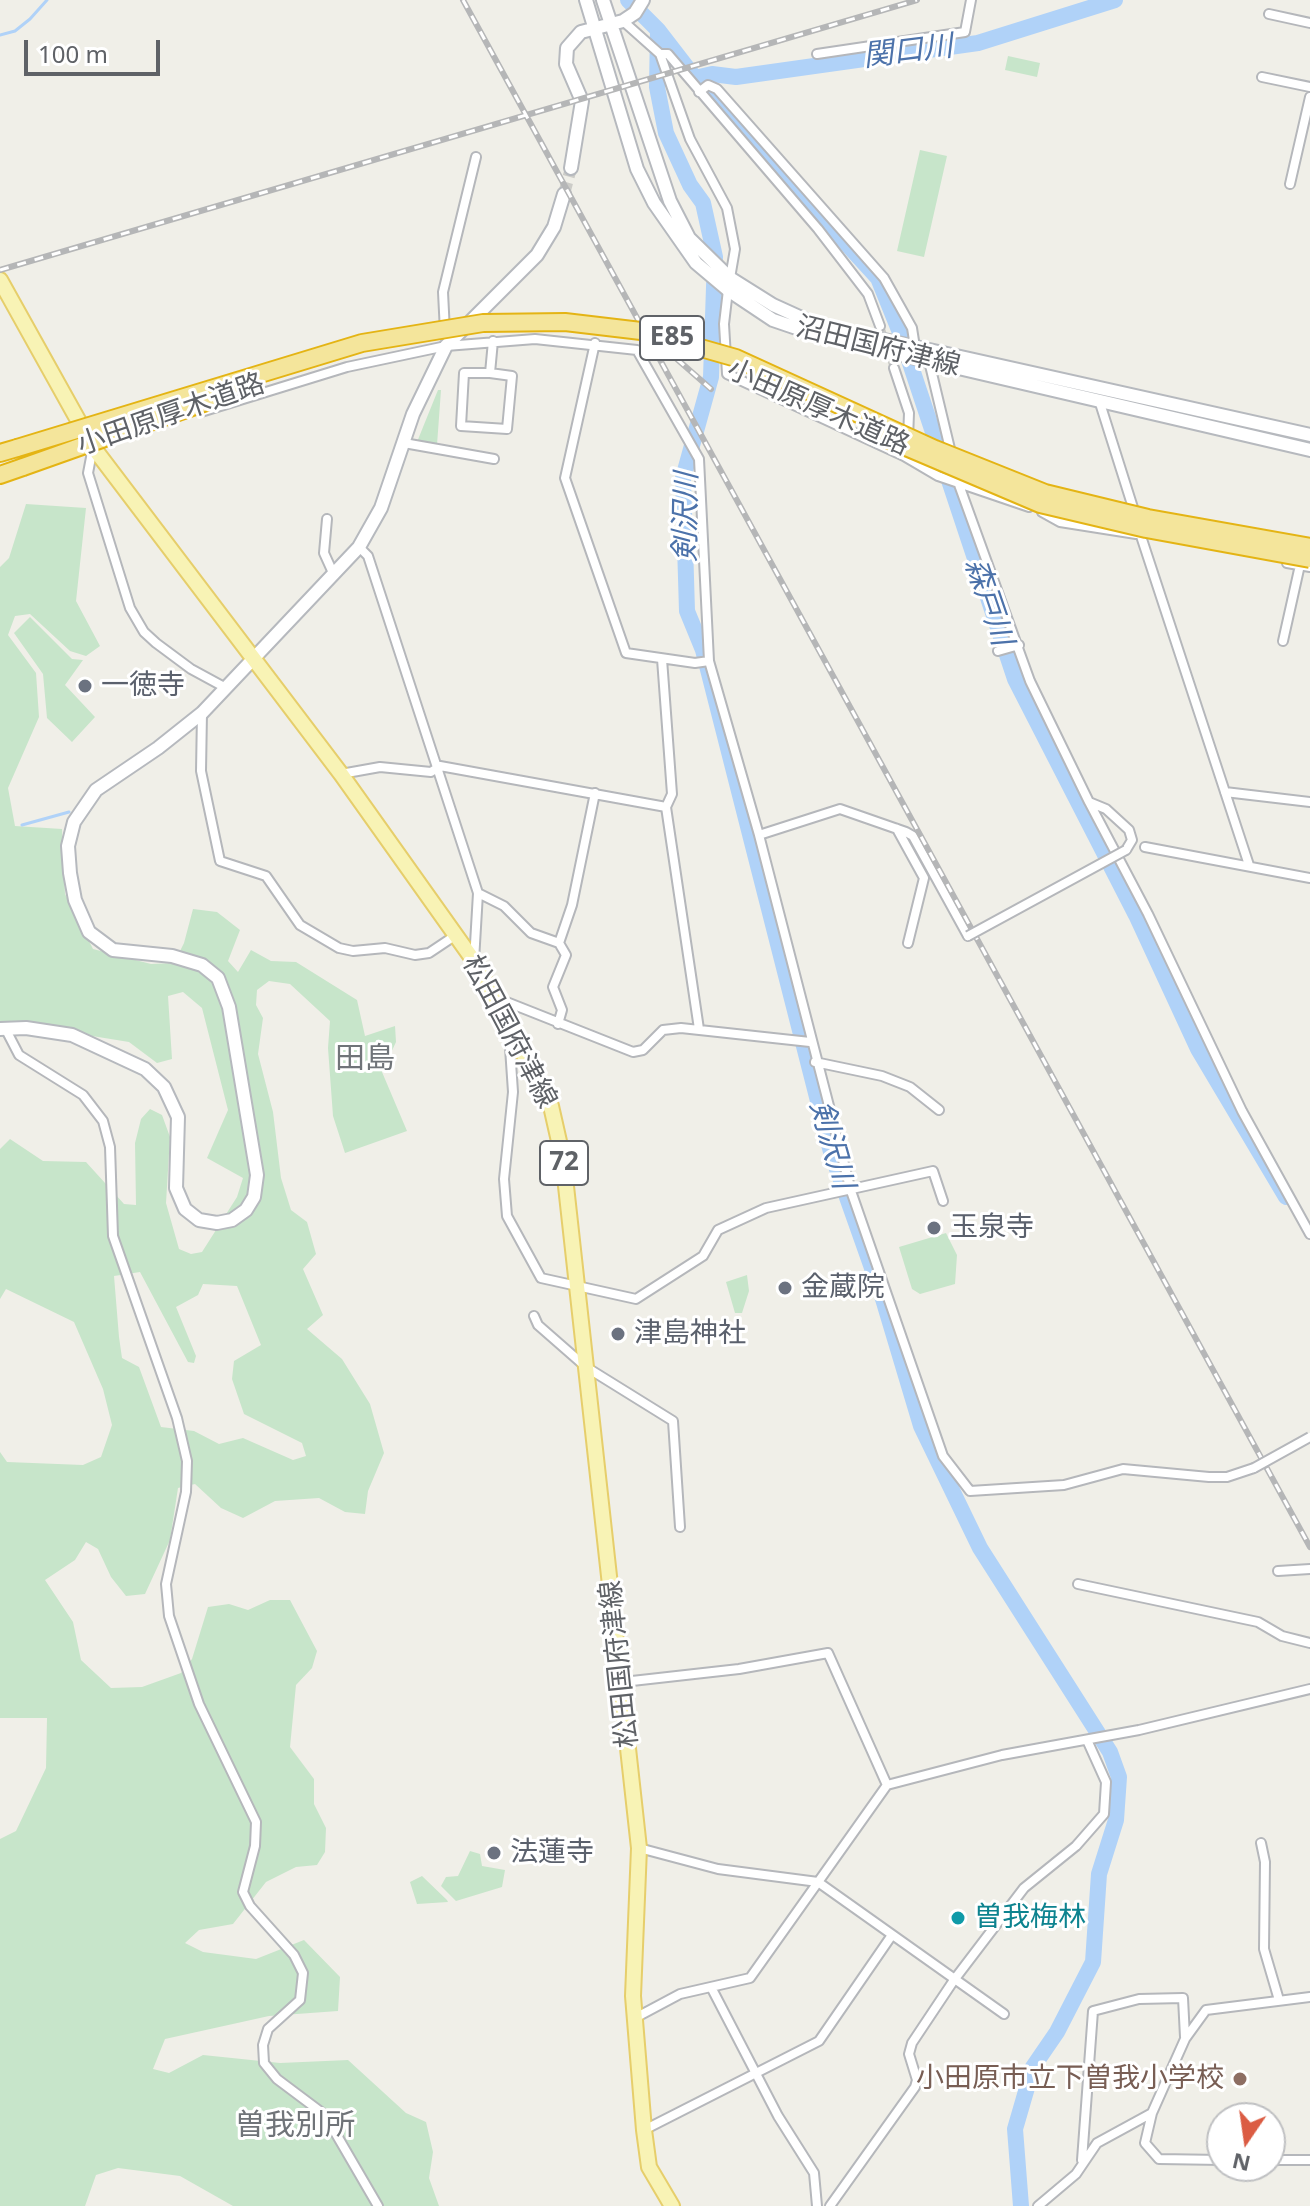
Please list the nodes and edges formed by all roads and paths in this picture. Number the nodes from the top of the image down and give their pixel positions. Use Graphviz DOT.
graph roads {
  1 [pos="586,0"];
  2 [pos="603,0"];
  3 [pos="971,0"];
  4 [pos="643,1"];
  5 [pos="1269,14"];
  6 [pos="623,21"];
  7 [pos="609,23"];
  8 [pos="1310,23"];
  9 [pos="595,28"];
  10 [pos="660,54"];
  11 [pos="817,54"];
  12 [pos="1262,77"];
  13 [pos="1310,87"];
  14 [pos="699,92"];
  15 [pos="1310,97"];
  16 [pos="476,157"];
  17 [pos="571,168"];
  18 [pos="1290,184"];
  19 [pos="564,194"];
  20 [pos="0,280"];
  21 [pos="729,284"];
  22 [pos="880,326"];
  23 [pos="493,341"];
  24 [pos="595,343"];
  25 [pos="446,346"];
  26 [pos="922,354"];
  27 [pos="894,368"];
  28 [pos="490,373"];
  29 [pos="1099,400"];
  30 [pos="1310,435"];
  31 [pos="404,443"];
  32 [pos="93,447"];
  33 [pos="1310,450"];
  34 [pos="8,451"];
  35 [pos="904,456"];
  36 [pos="494,459"];
  37 [pos="0,475"];
  38 [pos="958,484"];
  39 [pos="327,519"];
  40 [pos="1140,535"];
  41 [pos="359,547"];
  42 [pos="1310,547"];
  43 [pos="1305,562"];
  44 [pos="1310,567"];
  45 [pos="334,576"];
  46 [pos="1283,641"];
  47 [pos="1019,645"];
  48 [pos="998,651"];
  49 [pos="253,658"];
  50 [pos="662,659"];
  51 [pos="708,661"];
  52 [pos="226,688"];
  53 [pos="202,713"];
  54 [pos="436,769"];
  55 [pos="341,774"];
  56 [pos="1225,792"];
  57 [pos="595,793"];
  58 [pos="1089,802"];
  59 [pos="1310,802"];
  60 [pos="666,807"];
  61 [pos="897,829"];
  62 [pos="759,835"];
  63 [pos="1145,847"];
  64 [pos="1249,865"];
  65 [pos="1310,878"];
  66 [pos="478,893"];
  67 [pos="456,935"];
  68 [pos="559,943"];
  69 [pos="908,943"];
  70 [pos="474,961"];
  71 [pos="493,997"];
  72 [pos="508,1021"];
  73 [pos="558,1024"];
  74 [pos="3,1029"];
  75 [pos="699,1029"];
  76 [pos="810,1042"];
  77 [pos="815,1062"];
  78 [pos="939,1110"];
  79 [pos="851,1191"];
  80 [pos="943,1201"];
  81 [pos="1310,1234"];
  82 [pos="577,1285"];
  83 [pos="534,1316"];
  84 [pos="586,1367"];
  85 [pos="1310,1437"];
  86 [pos="680,1527"];
  87 [pos="1310,1569"];
  88 [pos="1278,1571"];
  89 [pos="1078,1584"];
  90 [pos="1310,1643"];
  91 [pos="623,1682"];
  92 [pos="1310,1689"];
  93 [pos="1090,1739"];
  94 [pos="887,1785"];
  95 [pos="1261,1843"];
  96 [pos="639,1848"];
  97 [pos="818,1882"];
  98 [pos="892,1935"];
  99 [pos="954,1980"];
  100 [pos="711,1987"];
  101 [pos="1310,1997"];
  102 [pos="1279,2000"];
  103 [pos="1004,2014"];
  104 [pos="635,2018"];
  105 [pos="1185,2039"];
  106 [pos="754,2072"];
  107 [pos="1152,2113"];
  108 [pos="644,2130"];
  109 [pos="1082,2160"];
  110 [pos="1206,2160"];
  111 [pos="1286,2160"];
  112 [pos="1310,2160"];
  113 [pos="378,2206"];
  114 [pos="672,2206"];
  115 [pos="817,2206"];
  116 [pos="830,2206"];
  117 [pos="1038,2206"];
  1 -- 9 [label="street, 沼田国府津線"];
  2 -- 7 [label="street, 沼田国府津線"];
  3 -- 11 [label="street"];
  4 -- 6 [label="street"];
  5 -- 8 [label="street"];
  6 -- 7 [label="street"];
  6 -- 10 [label="street"];
  7 -- 9 [label="street"];
  7 -- 21 [label="street, 沼田国府津線"];
  9 -- 17 [label="street"];
  9 -- 21 [label="street, 沼田国府津線"];
  10 -- 14 [label="street"];
  10 -- 21 [label="street"];
  12 -- 13 [label="street"];
  14 -- 22 [label="street"];
  14 -- 26 [label="street"];
  15 -- 18 [label="street"];
  16 -- 25 [label="street"];
  19 -- 25 [label="street"];
  20 -- 32 [label="main road, 松田国府津線 / 72"];
  21 -- 26 [label="street, 沼田国府津線"];
  21 -- 26 [label="street, 沼田国府津線"];
  21 -- 35 [label="street"];
  23 -- 24 [label="street"];
  23 -- 25 [label="street"];
  23 -- 28 [label="street"];
  24 -- 50 [label="street"];
  24 -- 51 [label="street"];
  25 -- 31 [label="street"];
  25 -- 32 [label="street"];
  26 -- 29 [label="street, 沼田国府津線"];
  26 -- 30 [label="street, 沼田国府津線"];
  26 -- 38 [label="street"];
  27 -- 35 [label="street"];
  28 -- 28 [label="street"];
  29 -- 33 [label="street, 沼田国府津線"];
  29 -- 40 [label="street"];
  31 -- 36 [label="street"];
  31 -- 41 [label="street"];
  32 -- 49 [label="main road, 松田国府津線 / 72"];
  32 -- 52 [label="street"];
  34 -- 42 [label="highway, 小田原厚木道路 / E85, bridge"];
  35 -- 38 [label="street"];
  37 -- 43 [label="highway, 小田原厚木道路 / E85, bridge"];
  38 -- 40 [label="street"];
  38 -- 47 [label="street"];
  39 -- 45 [label="street"];
  40 -- 43 [label="street"];
  40 -- 56 [label="street"];
  41 -- 45 [label="street"];
  41 -- 54 [label="street"];
  43 -- 44 [label="street"];
  43 -- 46 [label="street"];
  45 -- 49 [label="street"];
  47 -- 48 [label="street"];
  47 -- 58 [label="street"];
  49 -- 52 [label="street"];
  49 -- 55 [label="main road, 松田国府津線 / 72"];
  50 -- 51 [label="street"];
  50 -- 60 [label="street"];
  51 -- 62 [label="street"];
  52 -- 53 [label="street"];
  53 -- 67 [label="street"];
  53 -- 74 [label="street"];
  54 -- 55 [label="street"];
  54 -- 57 [label="street"];
  54 -- 66 [label="street"];
  55 -- 67 [label="main road, 松田国府津線 / 72"];
  56 -- 59 [label="street"];
  56 -- 64 [label="street"];
  57 -- 60 [label="street"];
  57 -- 68 [label="street"];
  58 -- 61 [label="street, bridge"];
  58 -- 81 [label="street"];
  60 -- 75 [label="street"];
  61 -- 62 [label="street"];
  61 -- 69 [label="street"];
  62 -- 76 [label="street"];
  63 -- 64 [label="street"];
  64 -- 65 [label="street"];
  66 -- 68 [label="street"];
  66 -- 70 [label="street"];
  67 -- 70 [label="main road, 松田国府津線 / 72"];
  68 -- 73 [label="street"];
  70 -- 71 [label="main road, 松田国府津線 / 72"];
  71 -- 72 [label="main road, 松田国府津線 / 72"];
  71 -- 73 [label="street"];
  72 -- 82 [label="main road, 松田国府津線 / 72"];
  72 -- 82 [label="street"];
  73 -- 75 [label="street"];
  74 -- 113 [label="street"];
  75 -- 76 [label="street"];
  76 -- 77 [label="street"];
  77 -- 78 [label="street"];
  77 -- 79 [label="street"];
  79 -- 80 [label="street"];
  79 -- 82 [label="street"];
  79 -- 85 [label="street, bridge"];
  82 -- 84 [label="main road, 松田国府津線 / 72"];
  83 -- 84 [label="street"];
  84 -- 86 [label="street"];
  84 -- 91 [label="main road, 松田国府津線 / 72"];
  87 -- 88 [label="street"];
  89 -- 90 [label="street"];
  91 -- 94 [label="street"];
  91 -- 96 [label="main road, 松田国府津線 / 72"];
  92 -- 93 [label="street"];
  93 -- 94 [label="street"];
  93 -- 99 [label="street"];
  94 -- 97 [label="street"];
  95 -- 102 [label="street"];
  96 -- 97 [label="street"];
  96 -- 104 [label="main road, 松田国府津線 / 72"];
  97 -- 98 [label="street"];
  97 -- 100 [label="street"];
  98 -- 99 [label="street"];
  98 -- 106 [label="street"];
  99 -- 103 [label="street"];
  99 -- 116 [label="street"];
  100 -- 104 [label="street"];
  100 -- 106 [label="street"];
  101 -- 102 [label="street"];
  102 -- 105 [label="street"];
  104 -- 108 [label="main road, 松田国府津線 / 72"];
  105 -- 107 [label="street"];
  105 -- 109 [label="street"];
  106 -- 108 [label="street"];
  106 -- 115 [label="street"];
  107 -- 109 [label="street"];
  107 -- 110 [label="street"];
  108 -- 114 [label="main road, 松田国府津線 / 72"];
  109 -- 117 [label="street"];
  111 -- 112 [label="street"];
}
